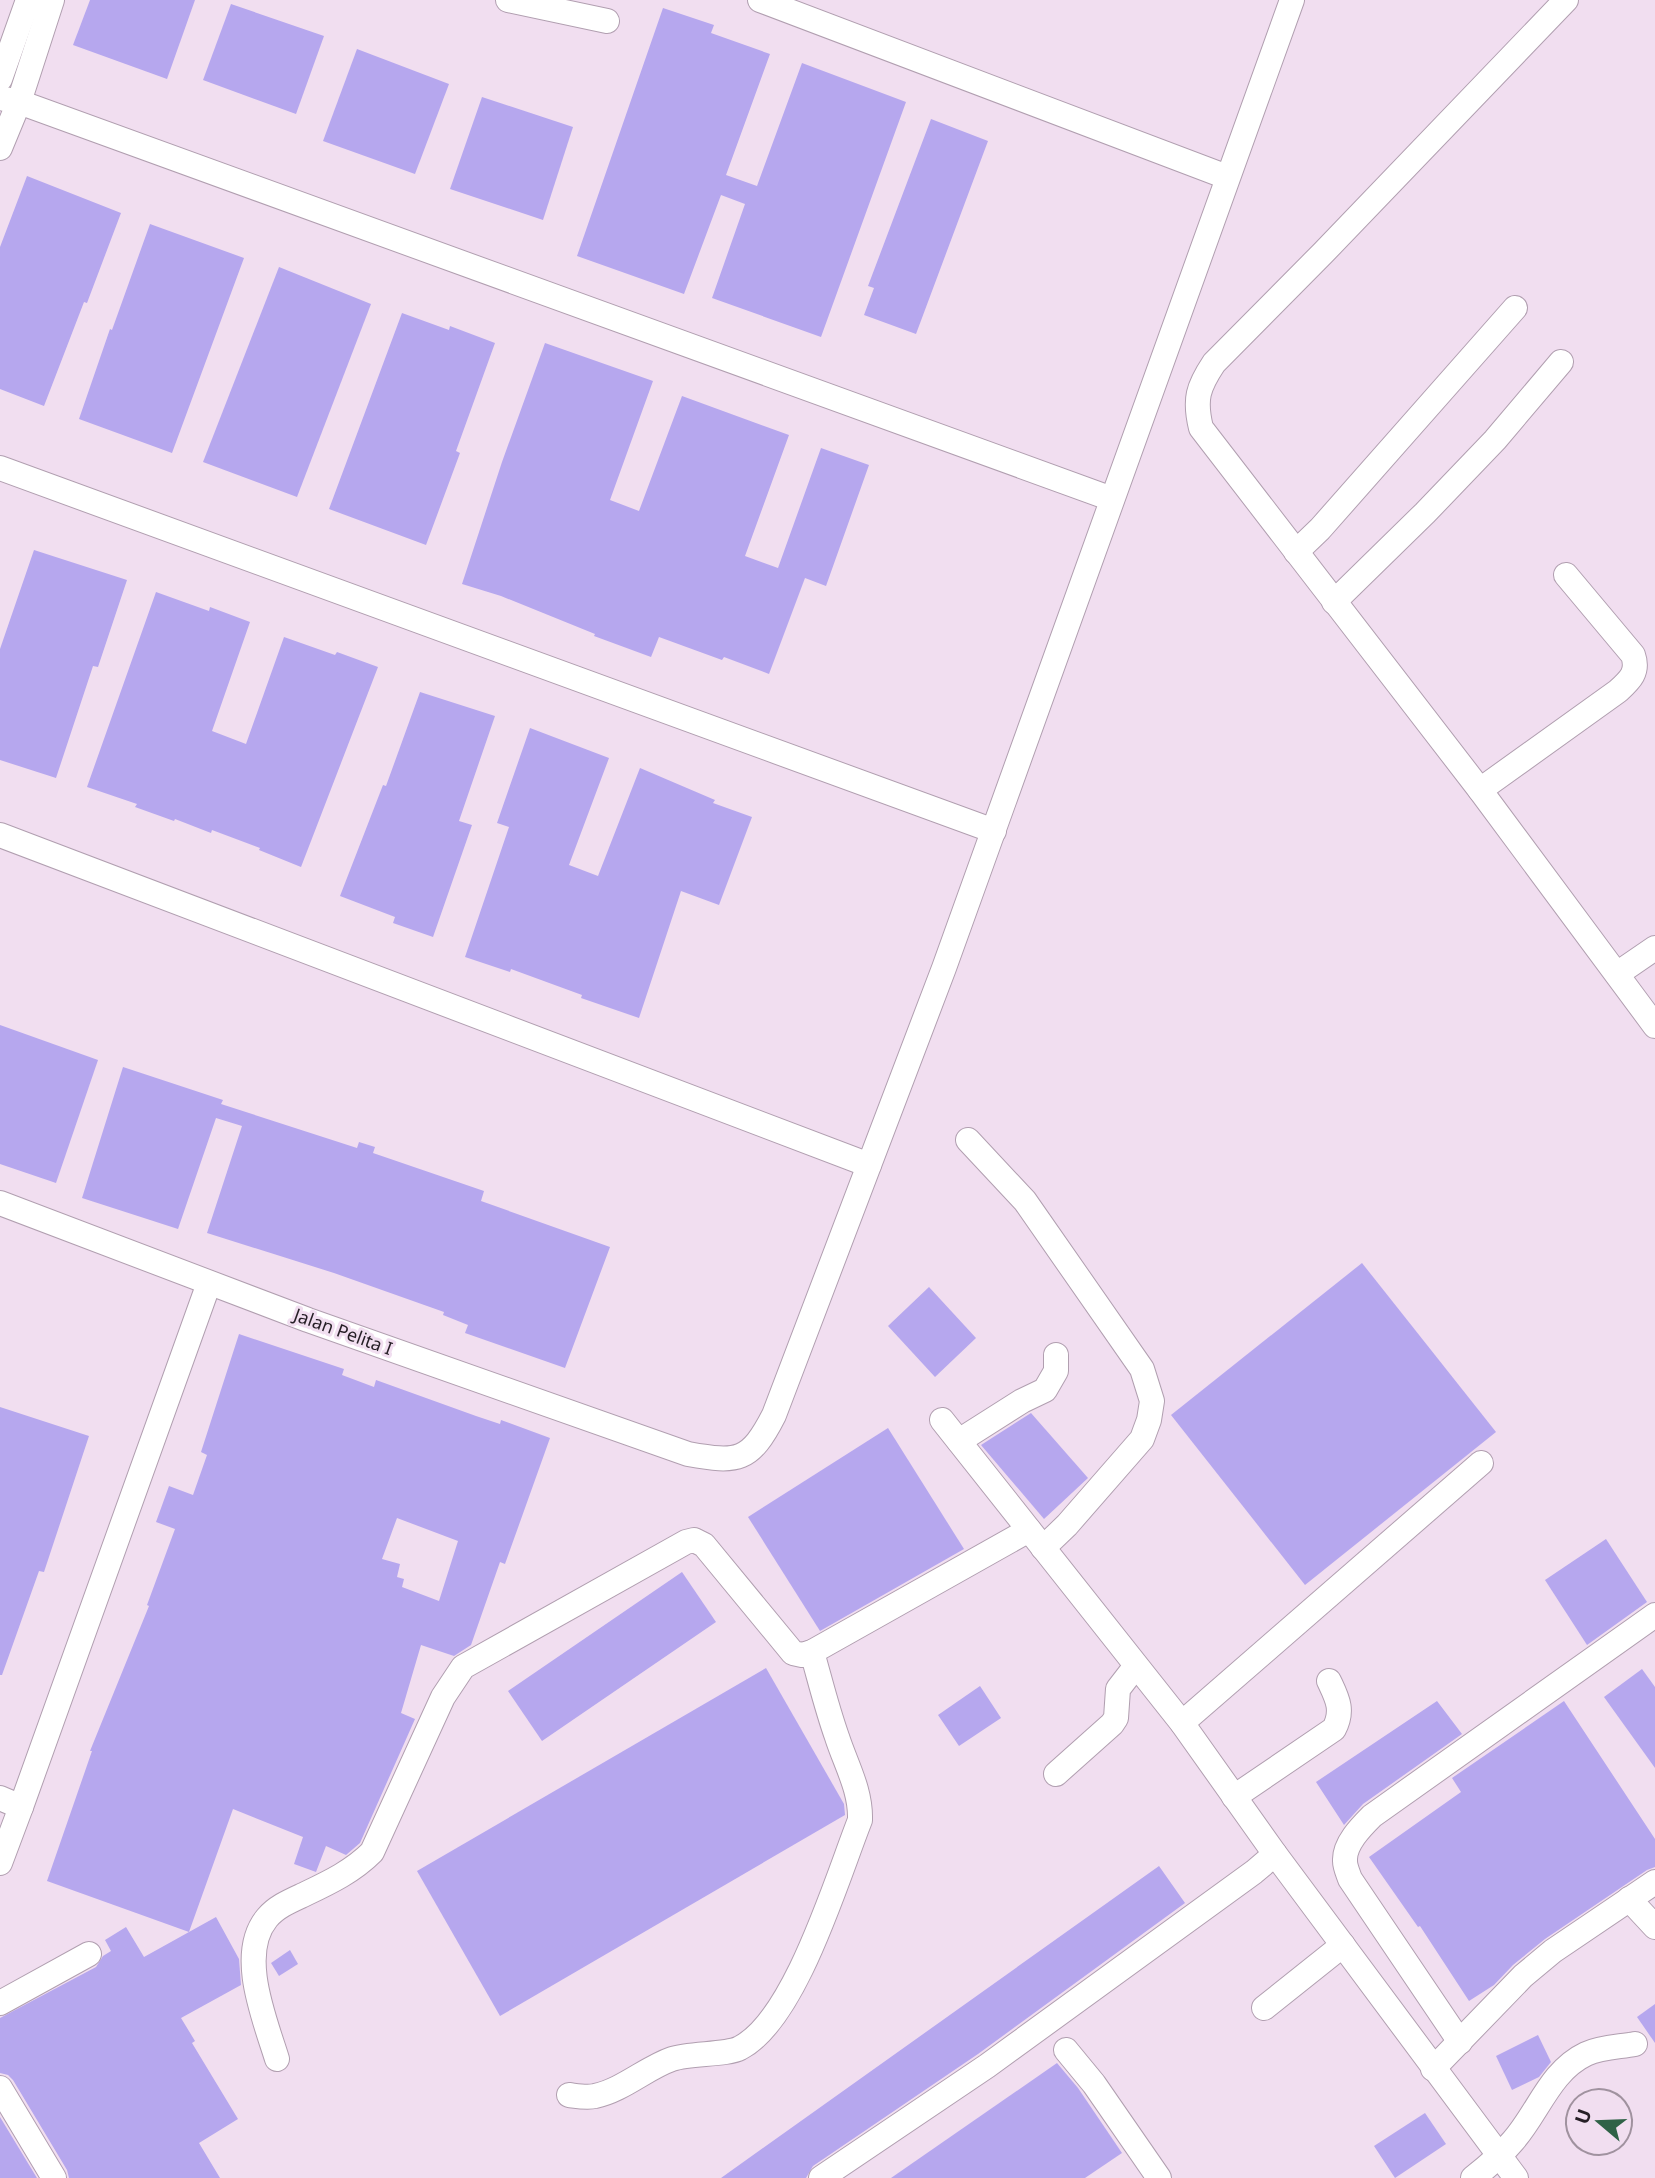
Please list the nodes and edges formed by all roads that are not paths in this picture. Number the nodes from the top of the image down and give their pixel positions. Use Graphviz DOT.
graph roads {
  1 [pos="28,0"];
  2 [pos="52,0"];
  3 [pos="508,0"];
  4 [pos="760,0"];
  5 [pos="1292,0"];
  6 [pos="1566,0"];
  7 [pos="607,21"];
  8 [pos="0,79"];
  9 [pos="9,100"];
  10 [pos="0,148"];
  11 [pos="1227,177"];
  12 [pos="1515,308"];
  13 [pos="1561,362"];
  14 [pos="0,468"];
  15 [pos="1112,499"];
  16 [pos="1296,552"];
  17 [pos="1566,575"];
  18 [pos="1334,602"];
  19 [pos="1480,790"];
  20 [pos="993,831"];
  21 [pos="0,835"];
  22 [pos="1655,948"];
  23 [pos="1617,974"];
  24 [pos="1655,1026"];
  25 [pos="968,1140"];
  26 [pos="869,1165"];
  27 [pos="0,1203"];
  28 [pos="209,1283"];
  29 [pos="1056,1355"];
  30 [pos="942,1420"];
  31 [pos="958,1441"];
  32 [pos="1481,1463"];
  33 [pos="1036,1539"];
  34 [pos="1655,1615"];
  35 [pos="812,1652"];
  36 [pos="1135,1667"];
  37 [pos="1329,1681"];
  38 [pos="1182,1723"];
  39 [pos="1056,1774"];
  40 [pos="1234,1797"];
  41 [pos="10,1803"];
  42 [pos="1275,1854"];
  43 [pos="0,1863"];
  44 [pos="1655,1882"];
  45 [pos="1629,1899"];
  46 [pos="1655,1927"];
  47 [pos="1343,1945"];
  48 [pos="89,1954"];
  49 [pos="0,2003"];
  50 [pos="1264,2008"];
  51 [pos="1460,2042"];
  52 [pos="1635,2044"];
  53 [pos="1066,2050"];
  54 [pos="276,2059"];
  55 [pos="1433,2069"];
  56 [pos="0,2088"];
  57 [pos="569,2095"];
  58 [pos="1499,2155"];
  59 [pos="54,2178"];
  60 [pos="821,2178"];
  61 [pos="1158,2178"];
  62 [pos="1473,2178"];
  63 [pos="1516,2178"];
  1 -- 8 [label="street"];
  2 -- 9 [label="street"];
  3 -- 7 [label="street"];
  4 -- 11 [label="street"];
  5 -- 11 [label="street, Jalan Pelita I"];
  6 -- 16 [label="street"];
  9 -- 10 [label="street"];
  9 -- 15 [label="street"];
  11 -- 15 [label="street, Jalan Pelita I"];
  12 -- 16 [label="street"];
  13 -- 18 [label="street"];
  14 -- 20 [label="street"];
  15 -- 20 [label="street, Jalan Pelita I"];
  16 -- 18 [label="street"];
  17 -- 19 [label="street"];
  18 -- 19 [label="street"];
  19 -- 23 [label="street"];
  20 -- 26 [label="street, Jalan Pelita I"];
  21 -- 26 [label="street"];
  22 -- 23 [label="street"];
  23 -- 24 [label="street"];
  25 -- 33 [label="street"];
  26 -- 28 [label="street, Jalan Pelita I"];
  27 -- 28 [label="street, Jalan Pelita I"];
  28 -- 41 [label="street"];
  29 -- 31 [label="street"];
  30 -- 31 [label="street"];
  31 -- 33 [label="street"];
  32 -- 38 [label="street"];
  33 -- 35 [label="street"];
  33 -- 36 [label="street"];
  34 -- 51 [label="street"];
  35 -- 54 [label="street"];
  35 -- 57 [label="street"];
  36 -- 38 [label="street"];
  36 -- 39 [label="street"];
  37 -- 40 [label="street"];
  38 -- 40 [label="street"];
  40 -- 42 [label="street"];
  41 -- 43 [label="street"];
  42 -- 47 [label="street"];
  42 -- 60 [label="street"];
  44 -- 45 [label="street"];
  45 -- 46 [label="street"];
  45 -- 51 [label="street"];
  47 -- 50 [label="street"];
  47 -- 55 [label="street"];
  48 -- 49 [label="street"];
  51 -- 55 [label="street"];
  52 -- 58 [label="street"];
  53 -- 61 [label="street"];
  55 -- 58 [label="street"];
  56 -- 59 [label="street"];
  58 -- 62 [label="street"];
  58 -- 63 [label="street"];
}
